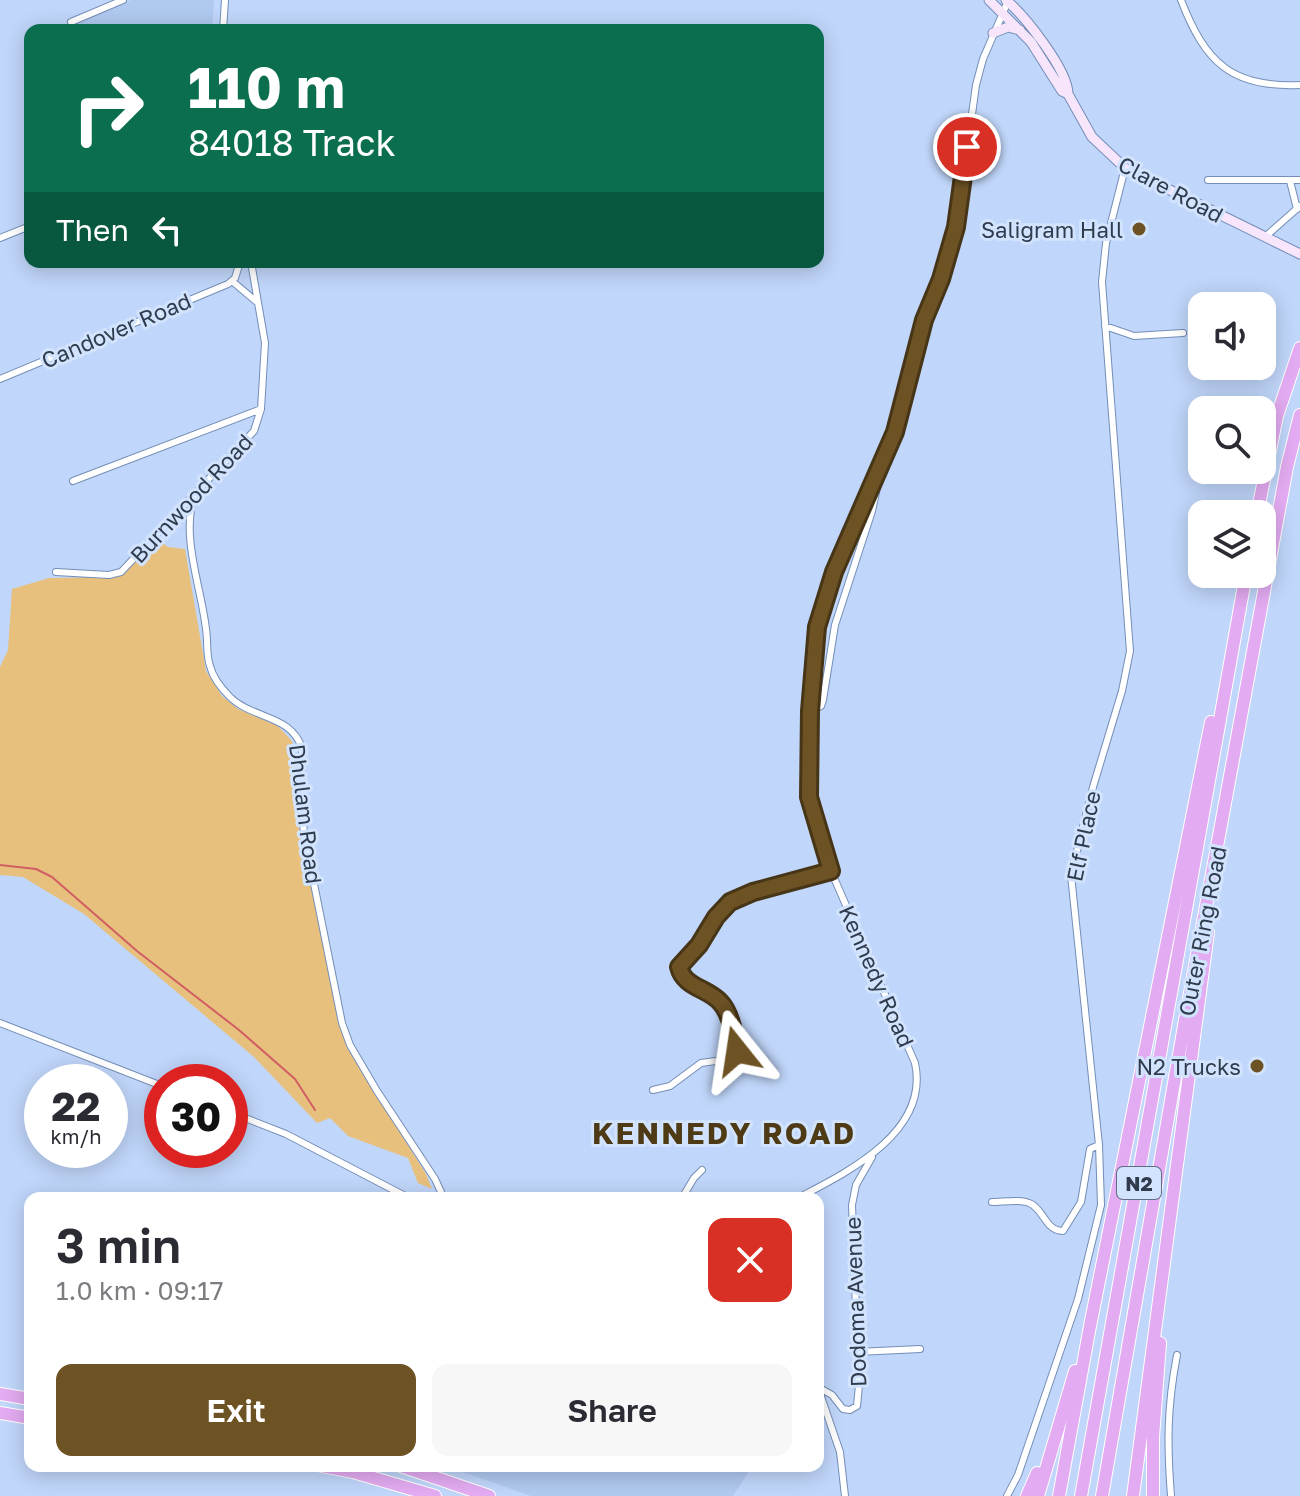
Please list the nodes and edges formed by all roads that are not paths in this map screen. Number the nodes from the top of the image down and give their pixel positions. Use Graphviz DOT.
graph roads {
  1 [pos="123,0"];
  2 [pos="225,0"];
  3 [pos="989,0"];
  4 [pos="1008,0"];
  5 [pos="1181,0"];
  6 [pos="1002,12"];
  7 [pos="71,22"];
  8 [pos="223,24"];
  9 [pos="1020,30"];
  10 [pos="993,33"];
  11 [pos="1300,85"];
  12 [pos="1068,94"];
  13 [pos="1125,168"];
  14 [pos="1208,180"];
  15 [pos="1300,180"];
  16 [pos="1290,181"];
  17 [pos="1298,208"];
  18 [pos="24,228"];
  19 [pos="1265,237"];
  20 [pos="0,238"];
  21 [pos="1300,254"];
  22 [pos="239,268"];
  23 [pos="252,268"];
  24 [pos="232,281"];
  25 [pos="258,303"];
  26 [pos="1105,326"];
  27 [pos="1183,333"];
  28 [pos="1300,348"];
  29 [pos="0,379"];
  30 [pos="261,409"];
  31 [pos="1300,415"];
  32 [pos="879,471"];
  33 [pos="73,481"];
  34 [pos="194,496"];
  35 [pos="1260,500"];
  36 [pos="56,572"];
  37 [pos="1243,588"];
  38 [pos="1226,682"];
  39 [pos="810,711"];
  40 [pos="831,871"];
  41 [pos="1207,908"];
  42 [pos="2,1025"];
  43 [pos="144,1079"];
  44 [pos="653,1090"];
  45 [pos="248,1119"];
  46 [pos="1099,1145"];
  47 [pos="874,1153"];
  48 [pos="702,1170"];
  49 [pos="397,1192"];
  50 [pos="441,1192"];
  51 [pos="686,1192"];
  52 [pos="810,1192"];
  53 [pos="992,1202"];
  54 [pos="1159,1312"];
  55 [pos="1090,1326"];
  56 [pos="920,1349"];
  57 [pos="857,1352"];
  58 [pos="1177,1355"];
  59 [pos="824,1390"];
  60 [pos="1069,1391"];
  61 [pos="0,1394"];
  62 [pos="24,1398"];
  63 [pos="824,1405"];
  64 [pos="0,1413"];
  65 [pos="24,1417"];
  66 [pos="346,1472"];
  67 [pos="349,1472"];
  68 [pos="419,1472"];
  69 [pos="1153,1495"];
  70 [pos="410,1496"];
  71 [pos="435,1496"];
  72 [pos="489,1496"];
  73 [pos="845,1496"];
  74 [pos="1007,1496"];
  75 [pos="1027,1496"];
  76 [pos="1038,1496"];
  77 [pos="1059,1496"];
  78 [pos="1081,1496"];
  79 [pos="1102,1496"];
  80 [pos="1133,1496"];
  81 [pos="1171,1496"];
  1 -- 7 [label="street"];
  2 -- 8 [label="street"];
  3 -- 6 [label="street, Clare Road"];
  4 -- 6 [label="street, Kennedy Road"];
  4 -- 12 [label="street, Clare Road"];
  5 -- 11 [label="street"];
  6 -- 9 [label="street, Clare Road"];
  6 -- 10 [label="street, Kennedy Road"];
  9 -- 10 [label="street"];
  9 -- 12 [label="street, Clare Road"];
  10 -- 32 [label="street, Kennedy Road"];
  12 -- 13 [label="street, Clare Road"];
  13 -- 19 [label="street, Clare Road"];
  13 -- 26 [label="street, Elf Place"];
  14 -- 16 [label="street, Clare Road"];
  15 -- 16 [label="street, Clare Road"];
  16 -- 17 [label="street"];
  17 -- 19 [label="street"];
  18 -- 20 [label="street"];
  19 -- 21 [label="street, Clare Road"];
  22 -- 24 [label="street"];
  23 -- 25 [label="street, Burnwood Road"];
  24 -- 25 [label="street"];
  24 -- 29 [label="street, Candover Road"];
  25 -- 30 [label="street, Burnwood Road"];
  26 -- 27 [label="street"];
  26 -- 46 [label="street, Elf Place"];
  28 -- 35 [label="highway"];
  30 -- 33 [label="street"];
  30 -- 34 [label="street, Burnwood Road"];
  31 -- 41 [label="highway, Outer Ring Road / N2"];
  32 -- 39 [label="street, Kennedy Road"];
  32 -- 39 [label="street"];
  34 -- 36 [label="street, Burnwood Road"];
  34 -- 50 [label="street, Dhulam Road"];
  37 -- 38 [label="highway, Outer Ring Road / N2"];
  38 -- 55 [label="highway"];
  38 -- 78 [label="highway, Outer Ring Road / N2"];
  39 -- 40 [label="street, Kennedy Road"];
  40 -- 44 [label="street"];
  40 -- 47 [label="street, Kennedy Road"];
  41 -- 54 [label="highway"];
  41 -- 79 [label="highway, Outer Ring Road / N2"];
  42 -- 43 [label="street"];
  45 -- 49 [label="street"];
  46 -- 53 [label="street"];
  46 -- 74 [label="street, Elf Place"];
  47 -- 52 [label="street, Kennedy Road"];
  47 -- 57 [label="street, Dodoma Avenue"];
  48 -- 51 [label="street"];
  54 -- 69 [label="highway"];
  54 -- 80 [label="highway"];
  55 -- 60 [label="highway"];
  55 -- 77 [label="highway"];
  56 -- 57 [label="street"];
  57 -- 59 [label="street, Dodoma Avenue"];
  58 -- 81 [label="street"];
  60 -- 75 [label="highway"];
  60 -- 76 [label="highway"];
  61 -- 62 [label="highway"];
  63 -- 73 [label="street"];
  64 -- 65 [label="highway"];
  66 -- 70 [label="highway"];
  67 -- 71 [label="highway"];
  68 -- 72 [label="highway"];
}
